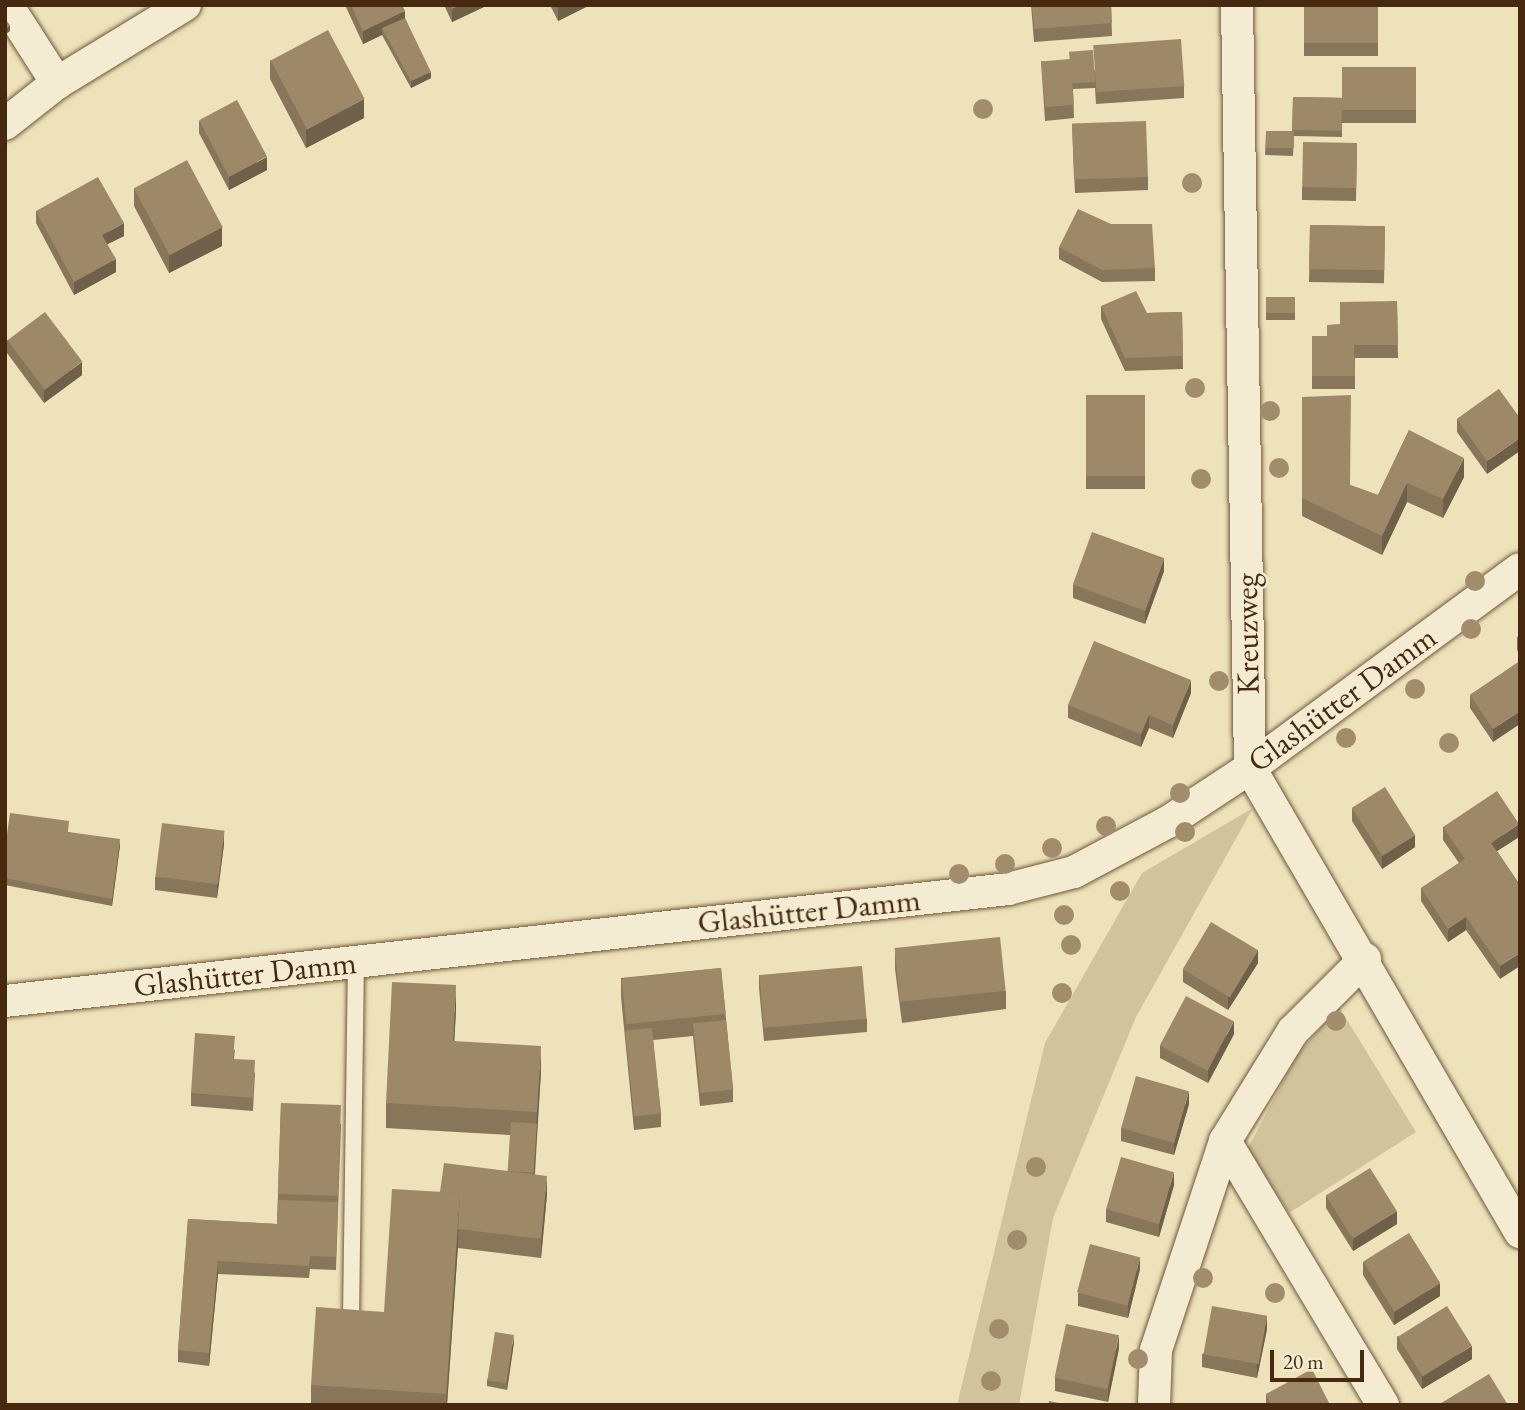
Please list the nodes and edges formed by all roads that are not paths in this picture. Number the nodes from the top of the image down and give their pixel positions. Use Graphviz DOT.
graph roads {
  1 [pos="7,5"];
  2 [pos="185,5"];
  3 [pos="1237,5"];
  4 [pos="57,83"];
  5 [pos="5,124"];
  6 [pos="1520,569"];
  7 [pos="1250,768"];
  8 [pos="1365,959"];
  9 [pos="356,962"];
  10 [pos="5,1001"];
  11 [pos="1225,1142"];
  12 [pos="1520,1232"];
  13 [pos="351,1318"];
  14 [pos="1154,1405"];
  15 [pos="1383,1405"];
  1 -- 4 [label="street"];
  2 -- 4 [label="street"];
  3 -- 7 [label="street, Kreuzweg"];
  4 -- 5 [label="street"];
  6 -- 7 [label="street, Glashütter Damm"];
  7 -- 8 [label="street"];
  7 -- 9 [label="street, Glashütter Damm"];
  8 -- 11 [label="street"];
  8 -- 12 [label="street"];
  9 -- 10 [label="street, Glashütter Damm"];
  9 -- 13 [label="lane"];
  11 -- 14 [label="street"];
  11 -- 15 [label="street"];
}
